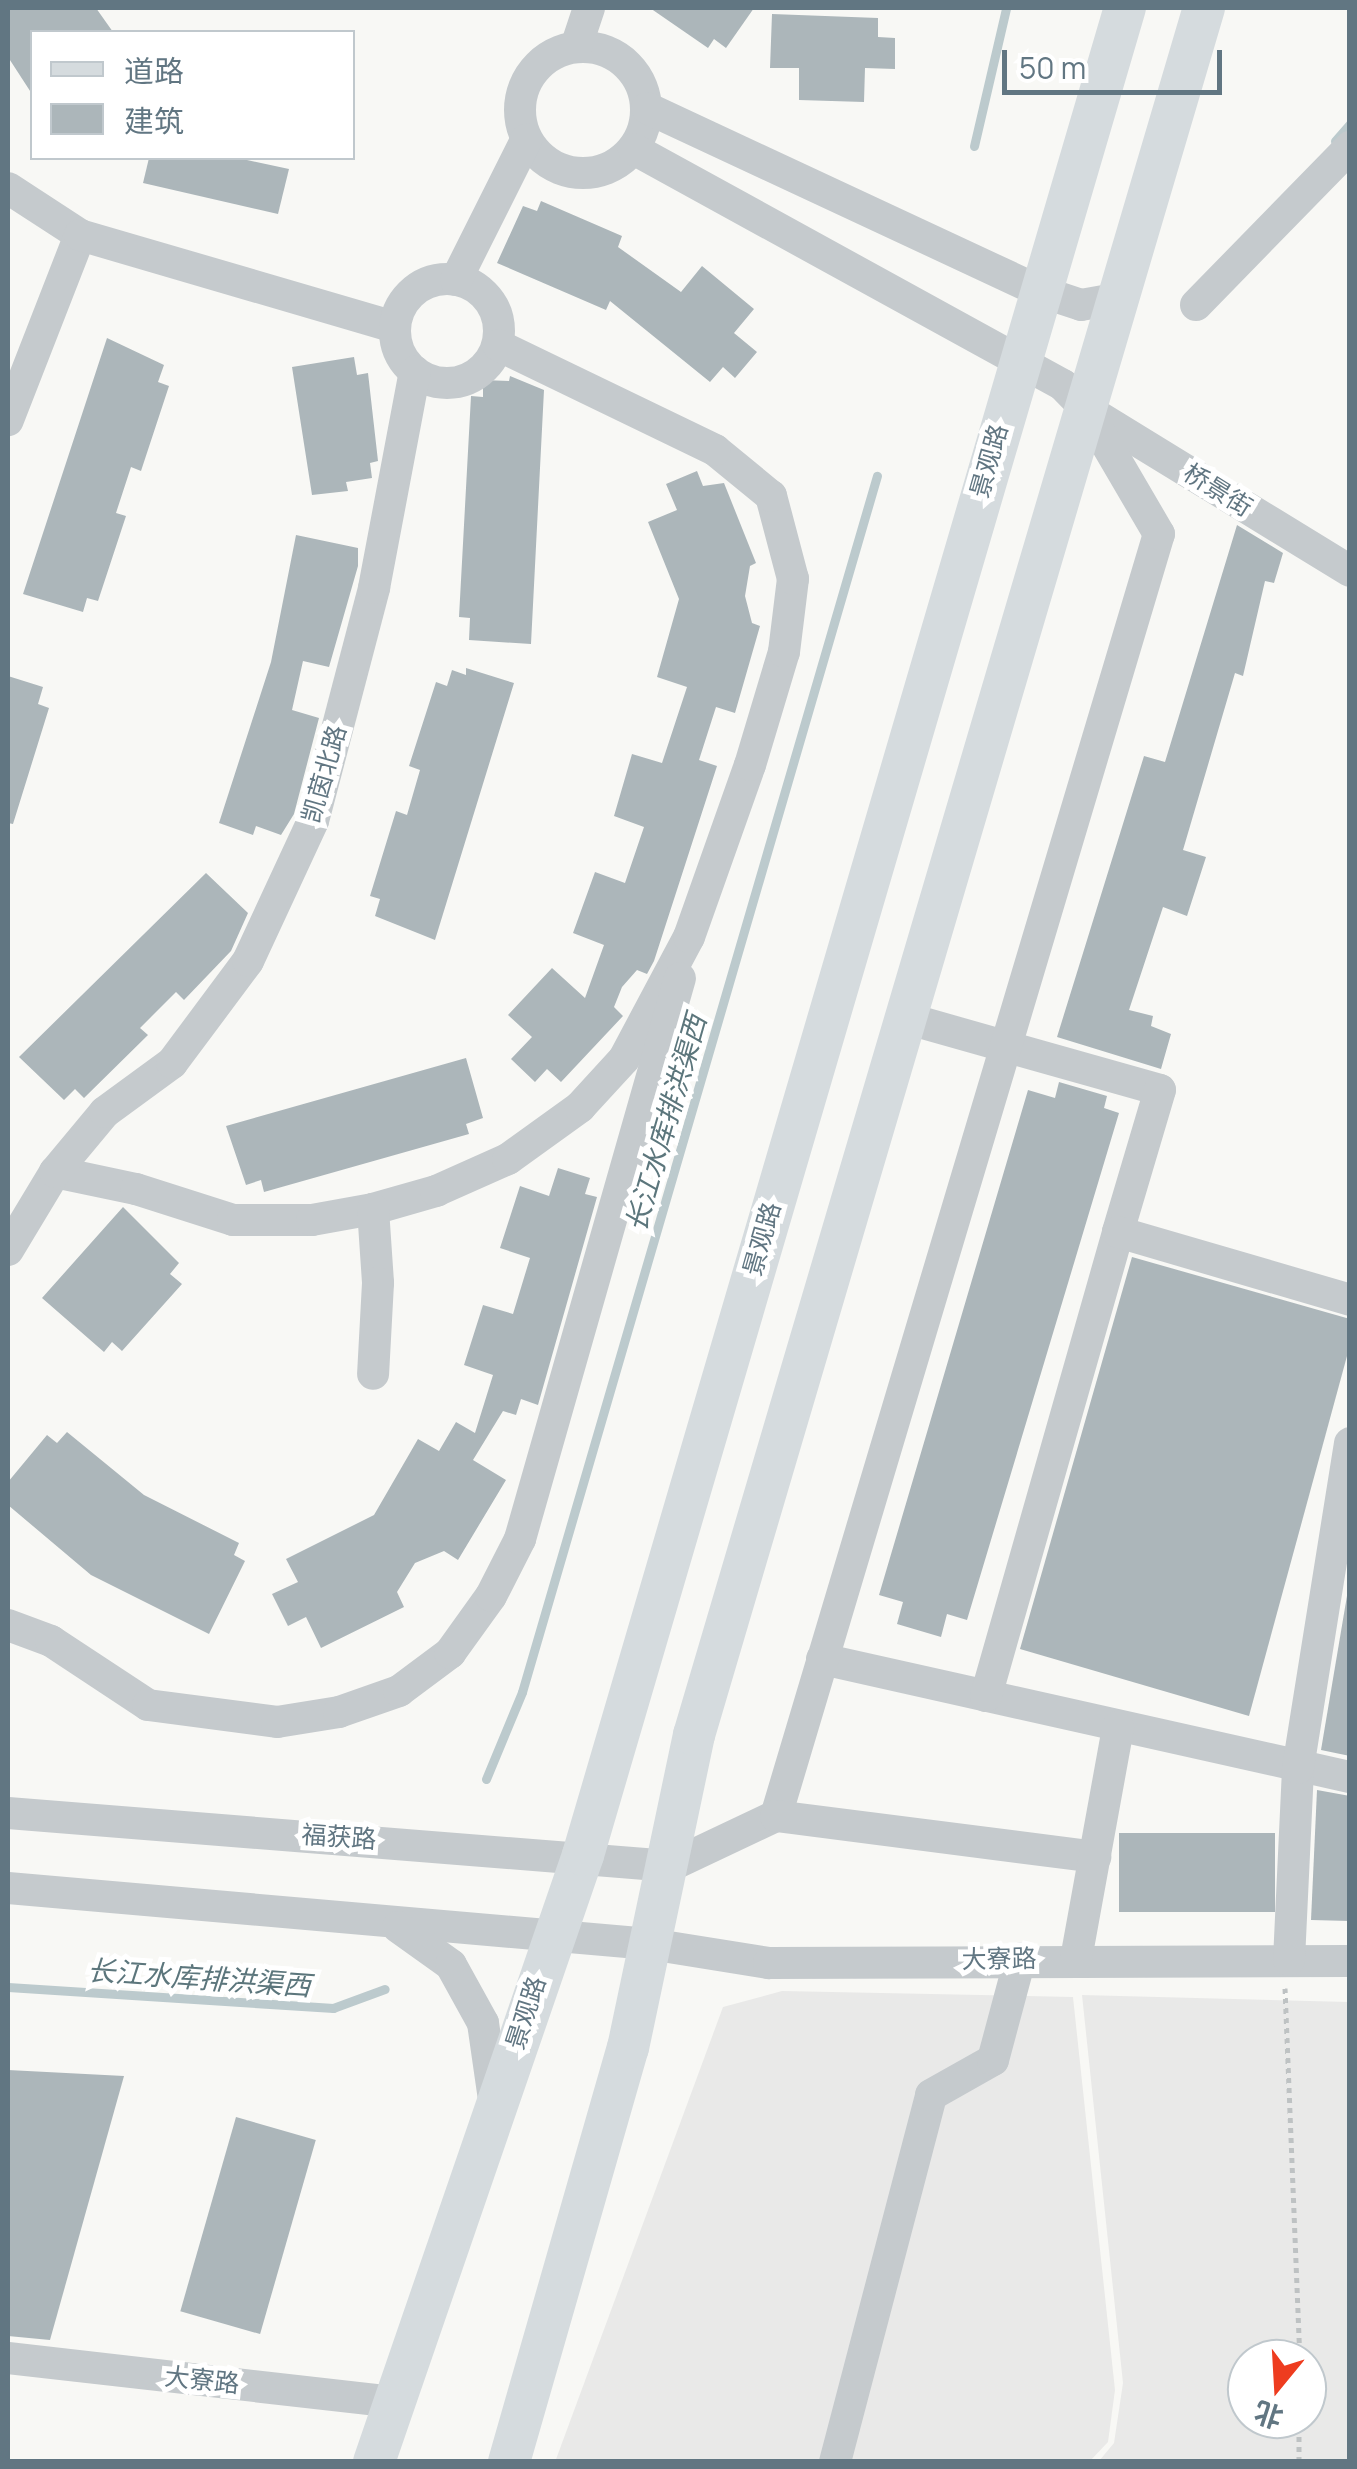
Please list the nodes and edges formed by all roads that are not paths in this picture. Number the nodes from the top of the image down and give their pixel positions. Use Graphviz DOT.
graph roads {
  1 [pos="589,8"];
  2 [pos="1126,8"];
  3 [pos="1204,8"];
  4 [pos="576,47"];
  5 [pos="647,108"];
  6 [pos="526,140"];
  7 [pos="1350,146"];
  8 [pos="634,149"];
  9 [pos="8,188"];
  10 [pos="80,235"];
  11 [pos="456,280"];
  12 [pos="1042,292"];
  13 [pos="1120,298"];
  14 [pos="1196,305"];
  15 [pos="396,327"];
  16 [pos="498,345"];
  17 [pos="1018,364"];
  18 [pos="415,372"];
  19 [pos="1086,409"];
  20 [pos="8,420"];
  21 [pos="1350,571"];
  22 [pos="689,938"];
  23 [pos="902,1017"];
  24 [pos="1004,1046"];
  25 [pos="56,1172"];
  26 [pos="373,1209"];
  27 [pos="1118,1232"];
  28 [pos="8,1250"];
  29 [pos="1350,1300"];
  30 [pos="373,1374"];
  31 [pos="1350,1443"];
  32 [pos="8,1625"];
  33 [pos="822,1660"];
  34 [pos="986,1696"];
  35 [pos="1118,1726"];
  36 [pos="1298,1768"];
  37 [pos="1350,1777"];
  38 [pos="8,1813"];
  39 [pos="776,1816"];
  40 [pos="583,1854"];
  41 [pos="1094,1857"];
  42 [pos="670,1866"];
  43 [pos="8,1888"];
  44 [pos="390,1922"];
  45 [pos="551,1937"];
  46 [pos="650,1944"];
  47 [pos="1020,1959"];
  48 [pos="1076,1959"];
  49 [pos="1289,1960"];
  50 [pos="1350,1961"];
  51 [pos="495,2106"];
  52 [pos="8,2358"];
  53 [pos="396,2402"];
  54 [pos="374,2462"];
  55 [pos="509,2462"];
  56 [pos="835,2462"];
  1 -- 4 [label="street"];
  2 -- 12 [label="main road, 景观路"];
  3 -- 13 [label="main road"];
  4 -- 5 [label="street"];
  4 -- 6 [label="street"];
  5 -- 8 [label="street"];
  5 -- 12 [label="street"];
  6 -- 8 [label="street"];
  6 -- 11 [label="street"];
  7 -- 14 [label="street"];
  8 -- 17 [label="street"];
  9 -- 10 [label="street"];
  10 -- 15 [label="street"];
  10 -- 20 [label="street"];
  11 -- 15 [label="street"];
  11 -- 16 [label="street"];
  12 -- 13 [label="street"];
  12 -- 17 [label="main road, 景观路"];
  13 -- 19 [label="main road"];
  15 -- 18 [label="street"];
  16 -- 18 [label="street"];
  16 -- 22 [label="street"];
  17 -- 19 [label="street"];
  17 -- 40 [label="main road, 景观路"];
  18 -- 25 [label="street, 凯茵北路"];
  19 -- 21 [label="street, 桥景街"];
  19 -- 23 [label="main road"];
  19 -- 24 [label="street"];
  22 -- 26 [label="street"];
  22 -- 32 [label="street"];
  23 -- 24 [label="street"];
  23 -- 42 [label="main road"];
  24 -- 27 [label="street"];
  24 -- 33 [label="street"];
  25 -- 26 [label="street"];
  25 -- 28 [label="street, 凯茵北路"];
  26 -- 30 [label="street"];
  27 -- 29 [label="street"];
  27 -- 34 [label="street"];
  31 -- 36 [label="street"];
  33 -- 34 [label="street"];
  33 -- 39 [label="street"];
  34 -- 35 [label="street"];
  35 -- 36 [label="street"];
  35 -- 41 [label="street"];
  36 -- 37 [label="street"];
  36 -- 49 [label="street"];
  38 -- 40 [label="street, 福获路"];
  39 -- 41 [label="street"];
  39 -- 42 [label="street"];
  40 -- 42 [label="street, 福获路"];
  40 -- 45 [label="main road, 景观路"];
  41 -- 48 [label="street"];
  42 -- 46 [label="main road"];
  43 -- 44 [label="street"];
  44 -- 45 [label="street"];
  44 -- 51 [label="street"];
  45 -- 46 [label="street"];
  45 -- 51 [label="main road, 景观路"];
  46 -- 47 [label="street, 大寮路"];
  46 -- 55 [label="main road"];
  47 -- 48 [label="street, 大寮路"];
  47 -- 56 [label="street"];
  48 -- 49 [label="street, 大寮路"];
  49 -- 50 [label="street, 大寮路"];
  51 -- 53 [label="main road, 景观路"];
  52 -- 53 [label="street, 大寮路"];
  53 -- 54 [label="main road, 景观路"];
}
